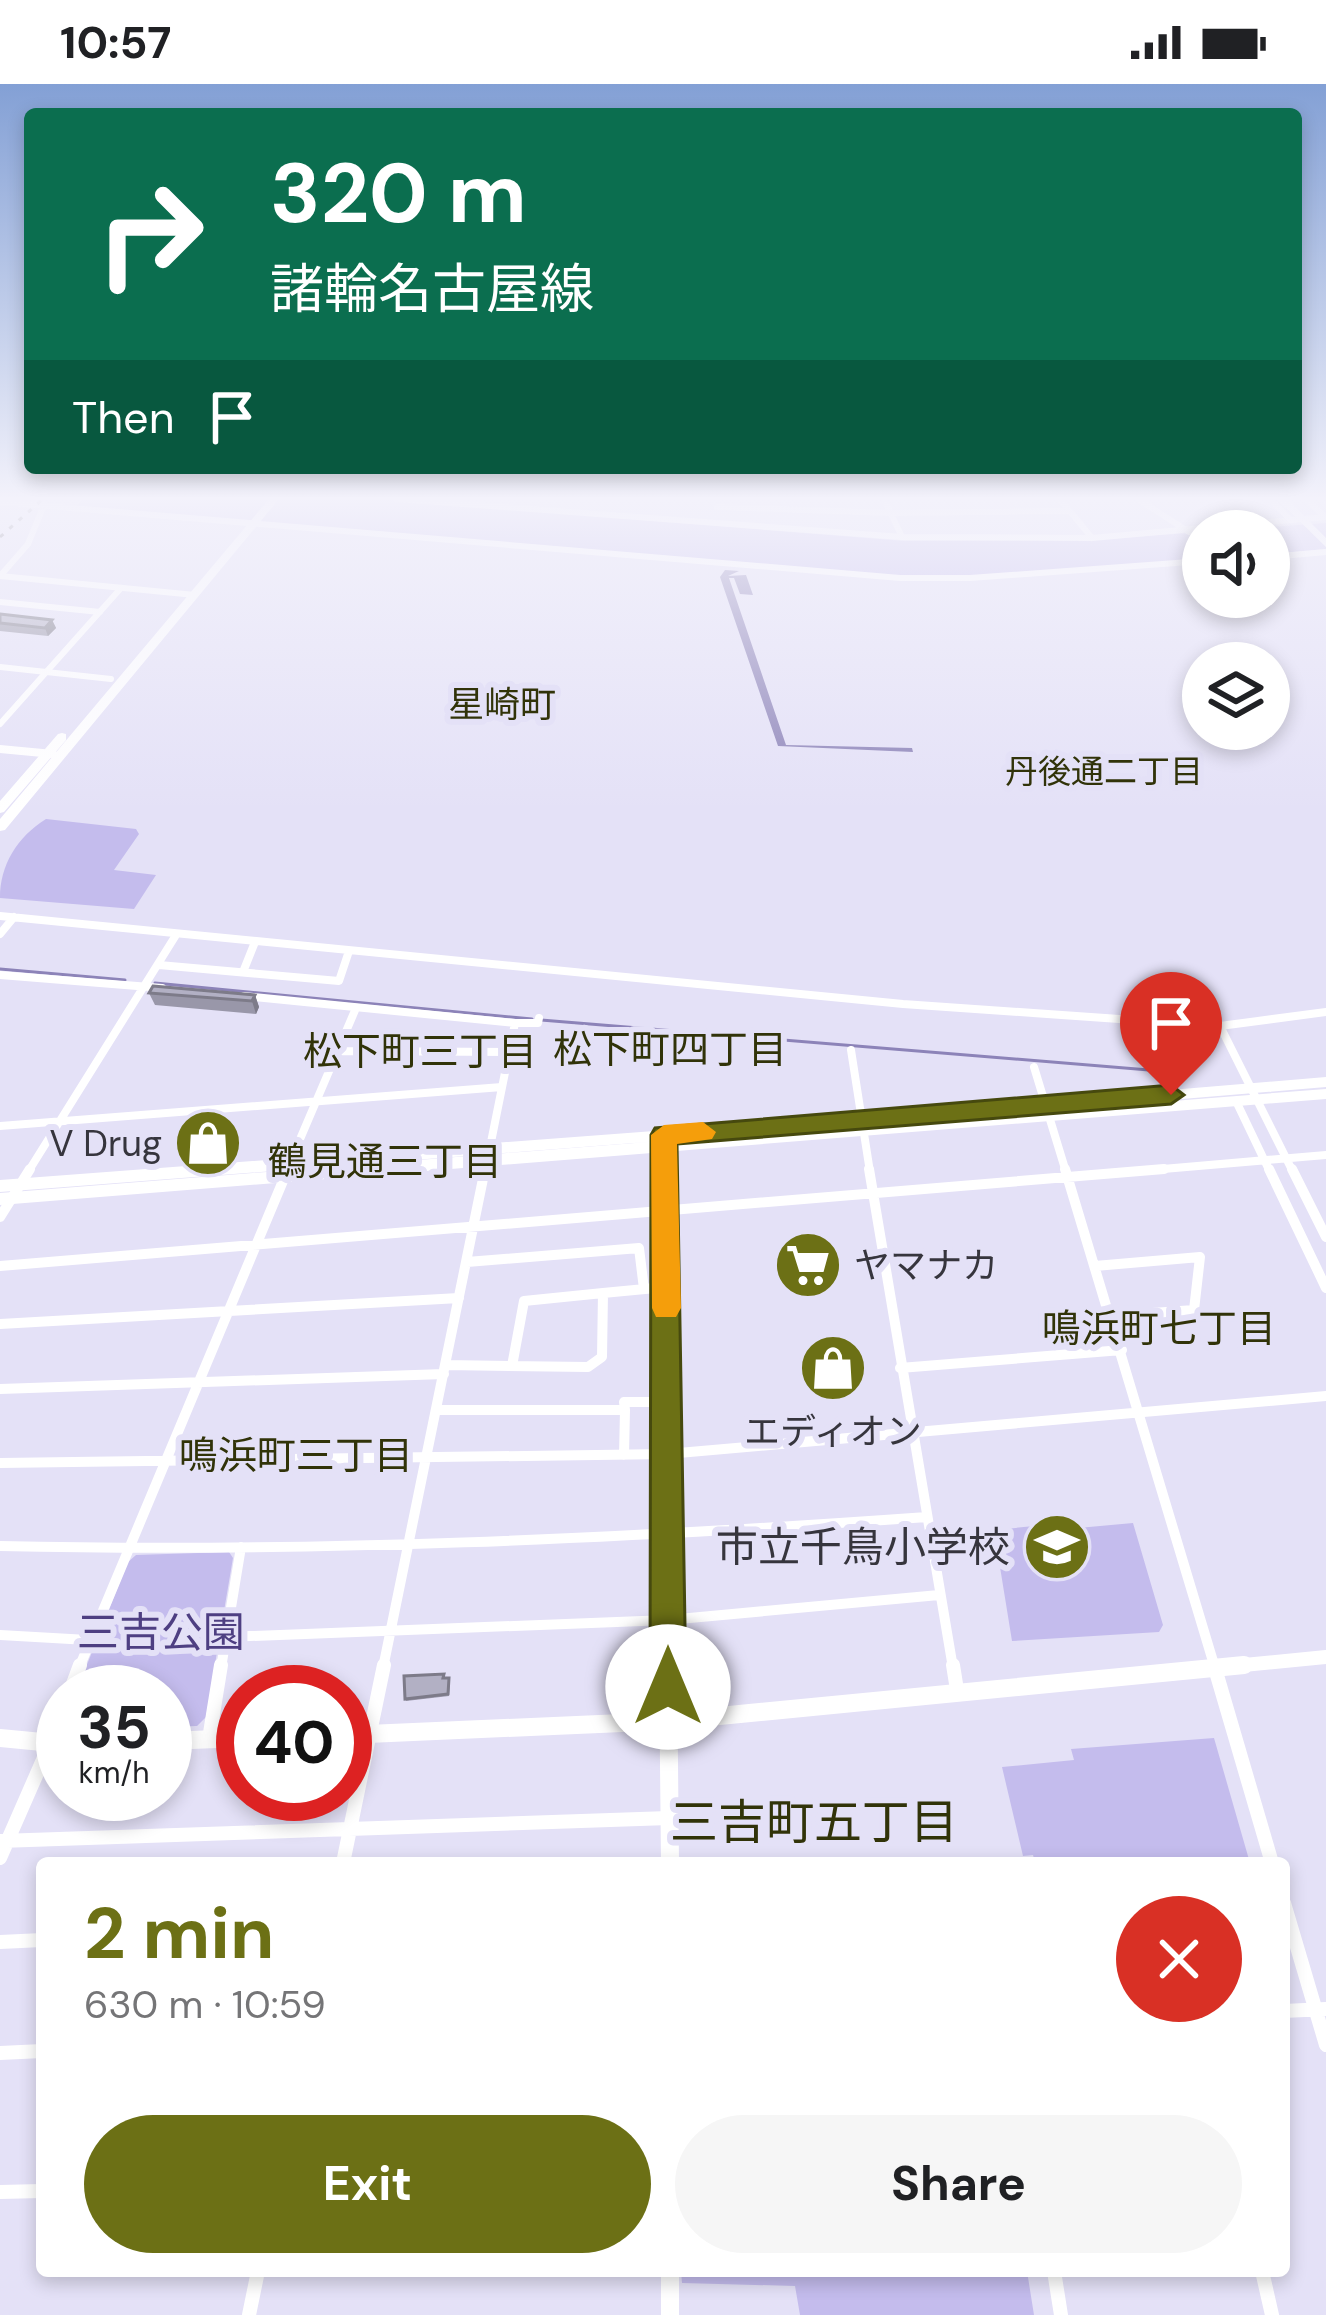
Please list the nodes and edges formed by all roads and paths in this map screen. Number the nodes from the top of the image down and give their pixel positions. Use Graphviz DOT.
graph roads {
  1 [pos="11,603"];
  2 [pos="108,603"];
  3 [pos="181,603"];
  4 [pos="181,603"];
  5 [pos="100,612"];
  6 [pos="0,667"];
  7 [pos="48,672"];
  8 [pos="111,679"];
  9 [pos="0,724"];
  10 [pos="0,749"];
  11 [pos="54,754"];
  12 [pos="0,809"];
  13 [pos="0,827"];
  14 [pos="0,916"];
  15 [pos="14,917"];
  16 [pos="0,934"];
  17 [pos="176,935"];
  18 [pos="256,943"];
  19 [pos="349,951"];
  20 [pos="159,965"];
  21 [pos="243,972"];
  22 [pos="0,975"];
  23 [pos="146,986"];
  24 [pos="170,988"];
  25 [pos="239,996"];
  26 [pos="356,1008"];
  27 [pos="1326,1012"];
  28 [pos="539,1020"];
  29 [pos="515,1023"];
  30 [pos="1220,1026"];
  31 [pos="851,1050"];
  32 [pos="339,1051"];
  33 [pos="509,1052"];
  34 [pos="1034,1067"];
  35 [pos="1326,1082"];
  36 [pos="502,1087"];
  37 [pos="1257,1093"];
  38 [pos="1326,1094"];
  39 [pos="1236,1101"];
  40 [pos="318,1103"];
  41 [pos="1049,1110"];
  42 [pos="57,1122"];
  43 [pos="865,1125"];
  44 [pos="0,1126"];
  45 [pos="664,1141"];
  46 [pos="488,1155"];
  47 [pos="1326,1155"];
  48 [pos="1289,1159"];
  49 [pos="1266,1160"];
  50 [pos="286,1171"];
  51 [pos="1068,1177"];
  52 [pos="8,1192"];
  53 [pos="875,1193"];
  54 [pos="666,1210"];
  55 [pos="0,1217"];
  56 [pos="474,1225"];
  57 [pos="1326,1237"];
  58 [pos="258,1244"];
  59 [pos="467,1262"];
  60 [pos="0,1266"];
  61 [pos="1096,1266"];
  62 [pos="666,1287"];
  63 [pos="1326,1288"];
  64 [pos="644,1289"];
  65 [pos="603,1293"];
  66 [pos="459,1298"];
  67 [pos="230,1312"];
  68 [pos="1111,1316"];
  69 [pos="0,1324"];
  70 [pos="1122,1349"];
  71 [pos="512,1366"];
  72 [pos="900,1368"];
  73 [pos="445,1369"];
  74 [pos="199,1384"];
  75 [pos="0,1389"];
  76 [pos="1326,1396"];
  77 [pos="667,1402"];
  78 [pos="436,1410"];
  79 [pos="625,1410"];
  80 [pos="1141,1412"];
  81 [pos="914,1433"];
  82 [pos="667,1454"];
  83 [pos="624,1455"];
  84 [pos="426,1460"];
  85 [pos="0,1463"];
  86 [pos="164,1464"];
  87 [pos="926,1517"];
  88 [pos="667,1537"];
  89 [pos="408,1543"];
  90 [pos="0,1546"];
  91 [pos="241,1547"];
  92 [pos="125,1550"];
  93 [pos="940,1595"];
  94 [pos="668,1620"];
  95 [pos="389,1632"];
  96 [pos="0,1635"];
  97 [pos="226,1637"];
  98 [pos="88,1640"];
  99 [pos="1326,1657"];
  100 [pos="79,1665"];
  101 [pos="1214,1668"];
  102 [pos="957,1690"];
  103 [pos="372,1715"];
  104 [pos="668,1720"];
  105 [pos="372,1734"];
  106 [pos="0,1738"];
  107 [pos="209,1739"];
  108 [pos="216,1739"];
  109 [pos="192,1740"];
  110 [pos="36,1742"];
  111 [pos="36,1784"];
  112 [pos="669,1818"];
  113 [pos="351,1821"];
  114 [pos="349,1832"];
  115 [pos="3,1842"];
  116 [pos="344,1857"];
  117 [pos="670,1857"];
  118 [pos="1270,1857"];
  119 [pos="0,1858"];
  120 [pos="1290,1920"];
  121 [pos="36,1940"];
  122 [pos="0,1942"];
  123 [pos="1321,2010"];
  124 [pos="1290,2012"];
  125 [pos="1326,2045"];
  126 [pos="36,2051"];
  127 [pos="0,2053"];
  128 [pos="36,2191"];
  129 [pos="0,2192"];
  130 [pos="257,2277"];
  131 [pos="670,2277"];
  132 [pos="1055,2277"];
  133 [pos="1263,2277"];
  134 [pos="250,2315"];
  135 [pos="670,2315"];
  136 [pos="1060,2315"];
  137 [pos="1272,2315"];
  1 -- 5 [label="street"];
  2 -- 5 [label="street"];
  3 -- 8 [label="highway"];
  4 -- 11 [label="highway"];
  5 -- 7 [label="street"];
  6 -- 7 [label="street"];
  7 -- 8 [label="street"];
  7 -- 9 [label="street"];
  8 -- 11 [label="highway"];
  10 -- 11 [label="street"];
  11 -- 12 [label="highway"];
  11 -- 13 [label="highway"];
  14 -- 15 [label="street"];
  15 -- 16 [label="street"];
  15 -- 17 [label="street"];
  17 -- 18 [label="street"];
  17 -- 20 [label="street"];
  18 -- 19 [label="street"];
  18 -- 21 [label="street"];
  19 -- 21 [label="street"];
  19 -- 30 [label="street"];
  20 -- 21 [label="street"];
  20 -- 23 [label="street"];
  22 -- 23 [label="street"];
  23 -- 24 [label="street"];
  23 -- 42 [label="street"];
  25 -- 26 [label="street"];
  26 -- 29 [label="street"];
  26 -- 32 [label="street"];
  27 -- 30 [label="street"];
  28 -- 29 [label="street"];
  29 -- 33 [label="street"];
  30 -- 37 [label="street"];
  31 -- 43 [label="street"];
  32 -- 33 [label="street"];
  32 -- 40 [label="street"];
  33 -- 36 [label="street"];
  34 -- 41 [label="street"];
  35 -- 37 [label="main road"];
  36 -- 40 [label="street"];
  36 -- 46 [label="street"];
  37 -- 38 [label="main road"];
  37 -- 39 [label="main road"];
  37 -- 41 [label="main road"];
  37 -- 48 [label="street"];
  39 -- 41 [label="main road"];
  39 -- 49 [label="street"];
  40 -- 42 [label="street"];
  40 -- 50 [label="street"];
  41 -- 43 [label="main road"];
  41 -- 51 [label="street"];
  42 -- 44 [label="street"];
  42 -- 52 [label="street"];
  43 -- 45 [label="main road"];
  43 -- 53 [label="street"];
  45 -- 46 [label="main road"];
  45 -- 54 [label="street"];
  46 -- 50 [label="main road"];
  46 -- 56 [label="street"];
  47 -- 48 [label="street"];
  48 -- 49 [label="street"];
  48 -- 57 [label="street"];
  49 -- 51 [label="street"];
  49 -- 63 [label="street"];
  50 -- 52 [label="main road"];
  50 -- 58 [label="street"];
  51 -- 53 [label="street"];
  51 -- 61 [label="street"];
  52 -- 55 [label="street"];
  53 -- 54 [label="street"];
  53 -- 72 [label="street"];
  54 -- 56 [label="street"];
  54 -- 62 [label="street"];
  56 -- 58 [label="street"];
  56 -- 59 [label="street"];
  58 -- 60 [label="street"];
  58 -- 67 [label="street"];
  59 -- 64 [label="street"];
  59 -- 66 [label="street"];
  61 -- 68 [label="street"];
  61 -- 68 [label="street"];
  62 -- 64 [label="street"];
  62 -- 77 [label="street"];
  64 -- 65 [label="street"];
  65 -- 71 [label="street"];
  65 -- 71 [label="street"];
  66 -- 67 [label="street"];
  66 -- 73 [label="street"];
  67 -- 69 [label="street"];
  67 -- 74 [label="street"];
  68 -- 70 [label="street"];
  70 -- 72 [label="street"];
  70 -- 80 [label="street"];
  71 -- 73 [label="street"];
  72 -- 81 [label="street"];
  73 -- 74 [label="street"];
  73 -- 78 [label="street"];
  74 -- 75 [label="street"];
  74 -- 86 [label="street"];
  76 -- 80 [label="street"];
  77 -- 79 [label="street"];
  77 -- 82 [label="street"];
  78 -- 79 [label="street"];
  78 -- 84 [label="street"];
  79 -- 83 [label="street"];
  80 -- 81 [label="street"];
  80 -- 101 [label="street"];
  81 -- 82 [label="street"];
  81 -- 87 [label="street"];
  82 -- 83 [label="street"];
  82 -- 88 [label="street"];
  83 -- 84 [label="street"];
  84 -- 86 [label="street"];
  84 -- 89 [label="street"];
  85 -- 86 [label="street"];
  86 -- 92 [label="street"];
  87 -- 88 [label="street"];
  87 -- 93 [label="street"];
  88 -- 89 [label="street"];
  88 -- 94 [label="street"];
  89 -- 91 [label="street"];
  89 -- 95 [label="street"];
  90 -- 92 [label="street"];
  91 -- 92 [label="street"];
  91 -- 97 [label="street"];
  92 -- 98 [label="street"];
  93 -- 94 [label="street"];
  93 -- 102 [label="street"];
  94 -- 95 [label="street"];
  94 -- 104 [label="street"];
  95 -- 97 [label="street"];
  95 -- 103 [label="street"];
  96 -- 98 [label="street"];
  97 -- 107 [label="street"];
  98 -- 100 [label="street"];
  99 -- 101 [label="street"];
  101 -- 102 [label="street"];
  101 -- 118 [label="street"];
  102 -- 104 [label="street"];
  104 -- 105 [label="street"];
  104 -- 112 [label="street"];
  106 -- 110 [label="street"];
  107 -- 108 [label="street"];
  107 -- 109 [label="street"];
  111 -- 115 [label="street"];
  112 -- 114 [label="street"];
  112 -- 117 [label="street"];
  113 -- 114 [label="street"];
  114 -- 115 [label="street"];
  114 -- 116 [label="street"];
  115 -- 119 [label="street"];
  120 -- 123 [label="street"];
  121 -- 122 [label="street"];
  123 -- 124 [label="street"];
  123 -- 125 [label="street"];
  126 -- 127 [label="street"];
  128 -- 129 [label="street"];
  130 -- 134 [label="street"];
  131 -- 135 [label="street"];
  132 -- 136 [label="street"];
  133 -- 137 [label="street"];
}
